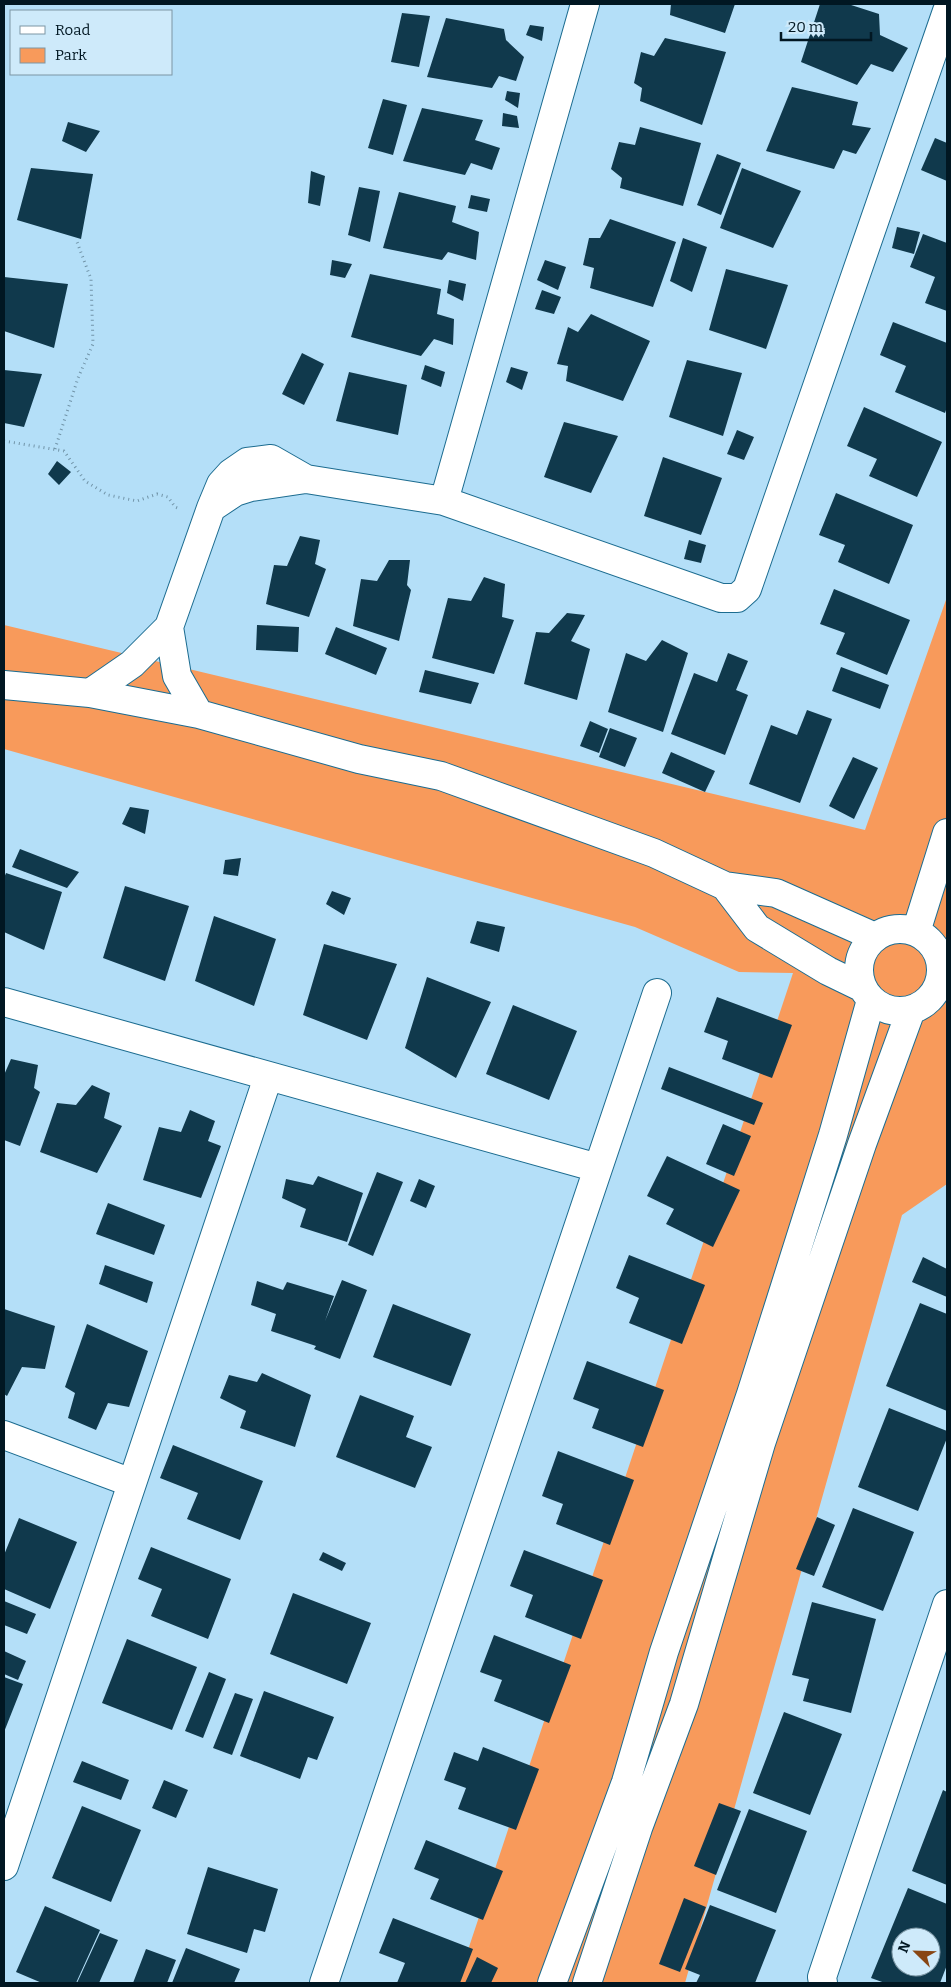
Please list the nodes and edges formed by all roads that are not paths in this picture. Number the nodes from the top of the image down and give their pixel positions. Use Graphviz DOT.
graph roads {
  1 [pos="585,4"];
  2 [pos="947,11"];
  3 [pos="444,501"];
  4 [pos="169,627"];
  5 [pos="4,685"];
  6 [pos="90,693"];
  7 [pos="199,714"];
  8 [pos="947,834"];
  9 [pos="725,886"];
  10 [pos="916,932"];
  11 [pos="876,937"];
  12 [pos="657,993"];
  13 [pos="867,994"];
  14 [pos="4,1002"];
  15 [pos="911,1010"];
  16 [pos="268,1077"];
  17 [pos="598,1168"];
  18 [pos="4,1435"];
  19 [pos="132,1483"];
  20 [pos="947,1604"];
  21 [pos="9,1830"];
  22 [pos="4,1866"];
  23 [pos="324,1983"];
  24 [pos="552,1983"];
  25 [pos="587,1983"];
  26 [pos="823,1983"];
  1 -- 3 [label="street"];
  2 -- 3 [label="street"];
  3 -- 4 [label="street"];
  4 -- 6 [label="street"];
  4 -- 7 [label="street"];
  5 -- 6 [label="street"];
  6 -- 7 [label="street"];
  7 -- 9 [label="street"];
  8 -- 10 [label="street"];
  9 -- 11 [label="street"];
  9 -- 13 [label="street"];
  10 -- 11 [label="street"];
  10 -- 15 [label="street"];
  11 -- 13 [label="street"];
  12 -- 17 [label="street"];
  13 -- 15 [label="street"];
  13 -- 24 [label="street"];
  14 -- 16 [label="street"];
  15 -- 25 [label="street"];
  16 -- 17 [label="street"];
  16 -- 19 [label="street"];
  17 -- 23 [label="street"];
  18 -- 19 [label="street"];
  19 -- 21 [label="street"];
  20 -- 26 [label="street"];
  21 -- 22 [label="street"];
}
